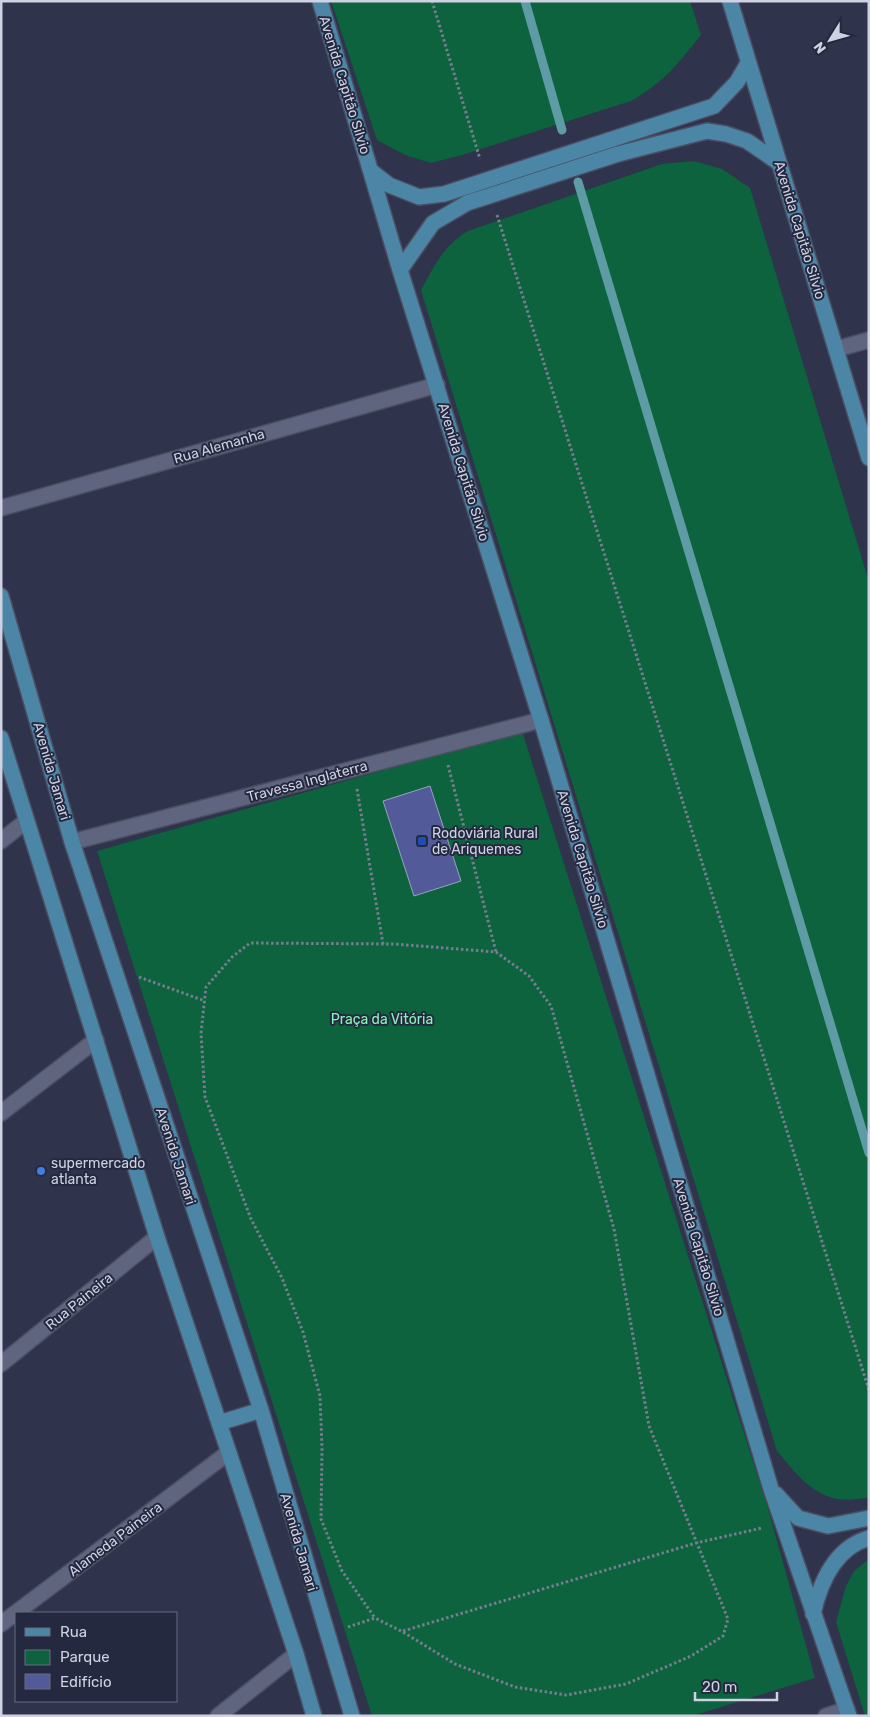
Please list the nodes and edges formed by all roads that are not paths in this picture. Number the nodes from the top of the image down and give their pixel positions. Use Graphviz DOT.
graph roads {
  1 [pos="320,1"];
  2 [pos="730,1"];
  3 [pos="748,63"];
  4 [pos="779,163"];
  5 [pos="371,170"];
  6 [pos="400,270"];
  7 [pos="869,340"];
  8 [pos="837,349"];
  9 [pos="437,385"];
  10 [pos="869,458"];
  11 [pos="1,508"];
  12 [pos="1,596"];
  13 [pos="541,720"];
  14 [pos="1,738"];
  15 [pos="26,821"];
  16 [pos="1,841"];
  17 [pos="72,842"];
  18 [pos="96,1040"];
  19 [pos="1,1114"];
  20 [pos="157,1238"];
  21 [pos="1,1364"];
  22 [pos="261,1410"];
  23 [pos="219,1423"];
  24 [pos="228,1453"];
  25 [pos="772,1489"];
  26 [pos="869,1518"];
  27 [pos="869,1538"];
  28 [pos="17,1612"];
  29 [pos="15,1613"];
  30 [pos="813,1614"];
  31 [pos="1,1624"];
  32 [pos="296,1654"];
  33 [pos="848,1712"];
  34 [pos="218,1716"];
  35 [pos="314,1716"];
  36 [pos="352,1716"];
  37 [pos="826,1716"];
  1 -- 5 [label="main road, Avenida Capitão Silvio"];
  2 -- 3 [label="main road, Avenida Capitão Silvio"];
  3 -- 4 [label="main road, Avenida Capitão Silvio"];
  3 -- 5 [label="main road"];
  4 -- 6 [label="main road"];
  4 -- 8 [label="main road, Avenida Capitão Silvio"];
  5 -- 6 [label="main road, Avenida Capitão Silvio"];
  6 -- 9 [label="main road, Avenida Capitão Silvio"];
  7 -- 8 [label="street"];
  8 -- 10 [label="main road, Avenida Capitão Silvio"];
  9 -- 11 [label="street, Rua Alemanha"];
  9 -- 13 [label="main road, Avenida Capitão Silvio"];
  12 -- 17 [label="main road, Avenida Jamari"];
  13 -- 17 [label="street, Travessa Inglaterra"];
  13 -- 25 [label="main road, Avenida Capitão Silvio"];
  14 -- 15 [label="main road"];
  15 -- 16 [label="street"];
  15 -- 18 [label="main road"];
  17 -- 22 [label="main road, Avenida Jamari"];
  18 -- 19 [label="street"];
  18 -- 20 [label="main road"];
  20 -- 21 [label="street, Rua Paineira"];
  20 -- 23 [label="main road"];
  22 -- 23 [label="main road"];
  22 -- 36 [label="main road, Avenida Jamari"];
  23 -- 24 [label="main road"];
  24 -- 28 [label="street, Alameda Paineira"];
  24 -- 32 [label="main road"];
  25 -- 26 [label="main road"];
  25 -- 30 [label="main road, Avenida Capitão Silvio"];
  27 -- 30 [label="main road"];
  29 -- 31 [label="street, Alameda Paineira"];
  30 -- 33 [label="main road, Avenida Capitão Silvio"];
  32 -- 34 [label="street"];
  32 -- 35 [label="main road"];
  33 -- 37 [label="street"];
}
